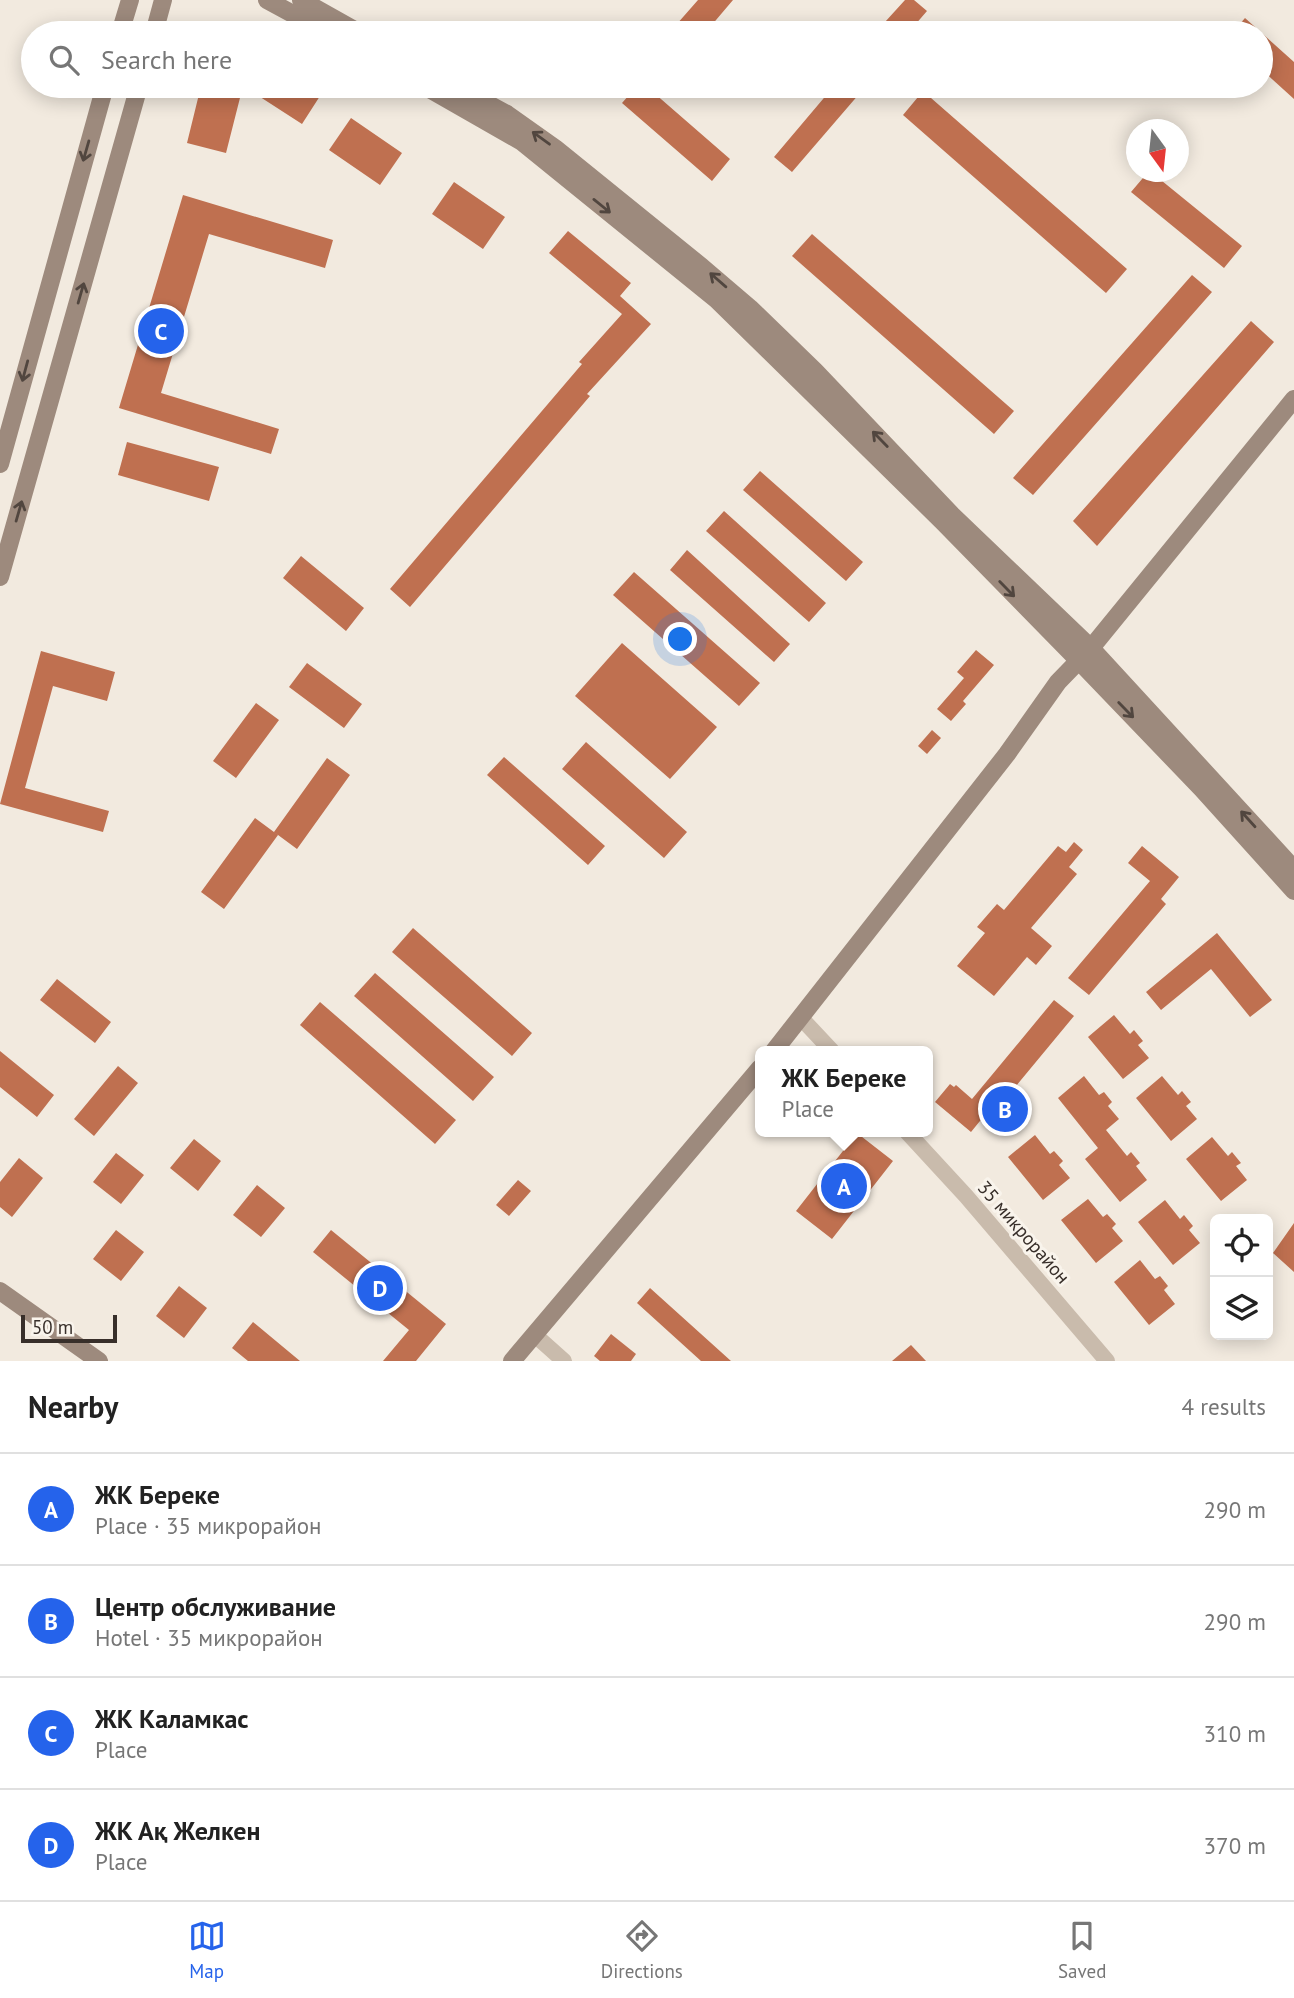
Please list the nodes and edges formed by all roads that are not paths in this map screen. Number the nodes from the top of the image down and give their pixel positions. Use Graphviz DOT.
graph roads {
  1 [pos="130,0"];
  2 [pos="163,0"];
  3 [pos="267,0"];
  4 [pos="301,0"];
  5 [pos="124,21"];
  6 [pos="157,21"];
  7 [pos="306,21"];
  8 [pos="339,21"];
  9 [pos="102,98"];
  10 [pos="136,98"];
  11 [pos="445,98"];
  12 [pos="477,98"];
  13 [pos="1294,384"];
  14 [pos="1294,399"];
  15 [pos="0,464"];
  16 [pos="1,570"];
  17 [pos="1080,650"];
  18 [pos="1294,869"];
  19 [pos="1294,891"];
  20 [pos="802,1019"];
  21 [pos="778,1046"];
  22 [pos="827,1046"];
  23 [pos="755,1074"];
  24 [pos="911,1137"];
  25 [pos="0,1291"];
  26 [pos="536,1336"];
  27 [pos="99,1361"];
  28 [pos="512,1361"];
  29 [pos="564,1361"];
  30 [pos="1107,1361"];
  1 -- 5 [label="main road"];
  2 -- 6 [label="main road"];
  3 -- 7 [label="main road"];
  4 -- 8 [label="main road"];
  9 -- 15 [label="main road, one-way"];
  16 -- 10 [label="main road, one-way"];
  11 -- 17 [label="main road, one-way"];
  17 -- 12 [label="main road, one-way"];
  13 -- 17 [label="main road"];
  14 -- 17 [label="main road"];
  18 -- 17 [label="main road, one-way"];
  17 -- 19 [label="main road, one-way"];
  17 -- 20 [label="main road"];
  20 -- 21 [label="main road"];
  20 -- 22 [label="street"];
  23 -- 26 [label="main road"];
  24 -- 30 [label="street, 35 микрорайон"];
  25 -- 27 [label="main road"];
  26 -- 28 [label="main road"];
  26 -- 29 [label="street"];
}
